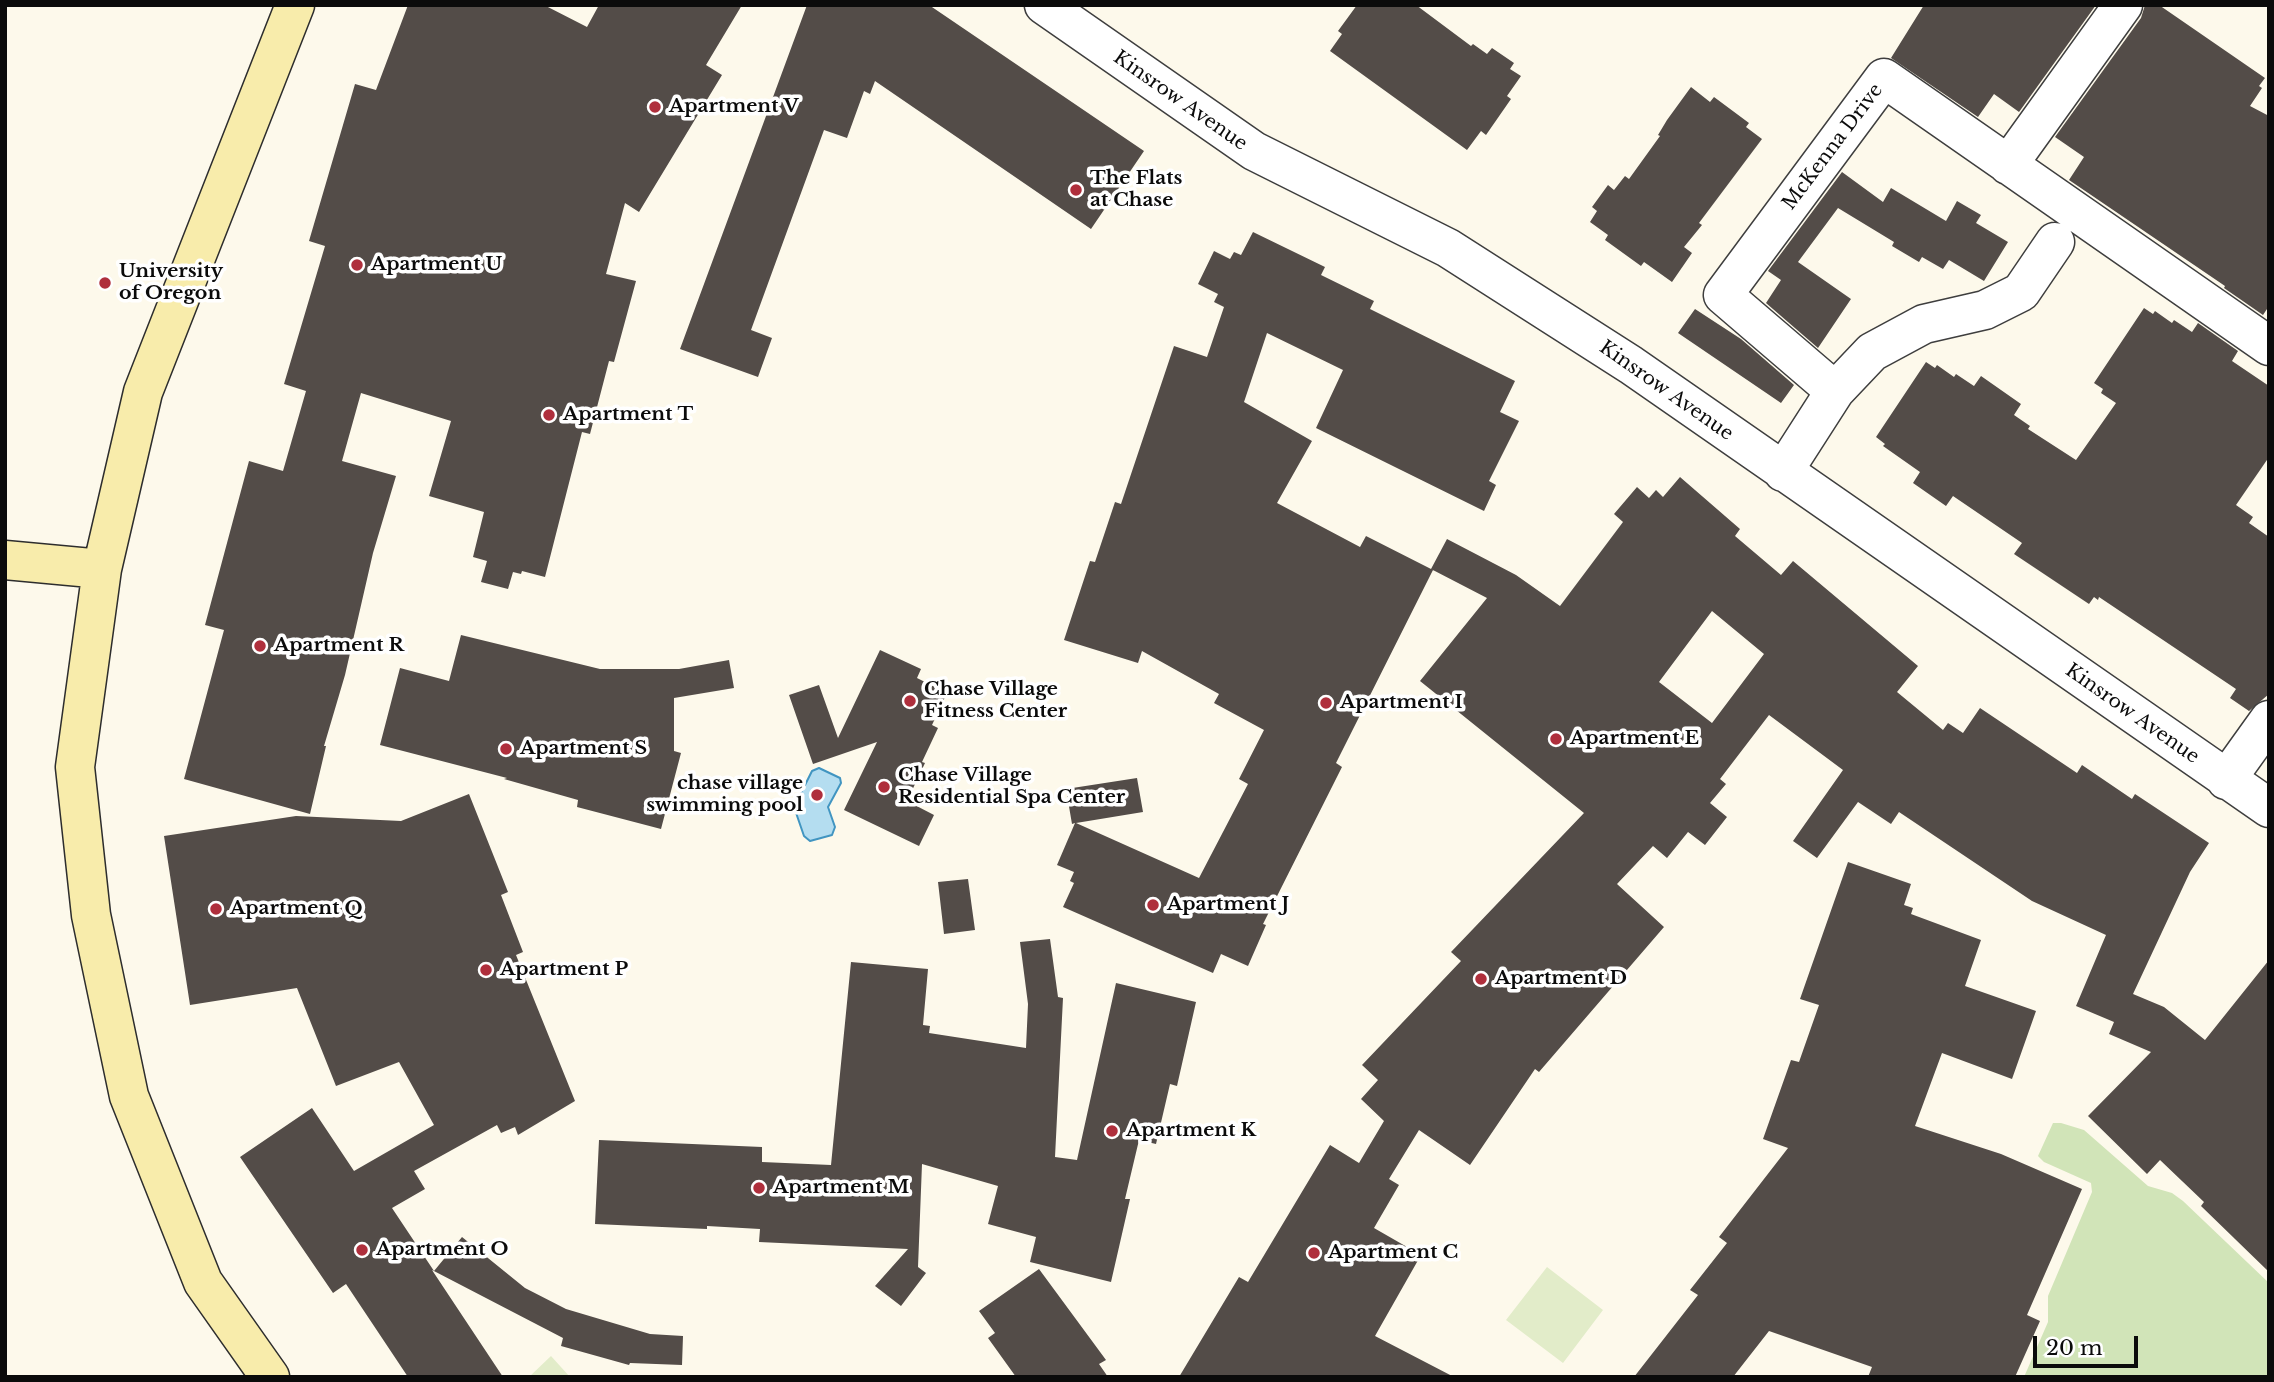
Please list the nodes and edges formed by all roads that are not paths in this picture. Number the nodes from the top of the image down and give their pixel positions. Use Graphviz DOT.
graph roads {
  1 [pos="295,5"];
  2 [pos="1044,5"];
  3 [pos="2123,5"];
  4 [pos="2008,165"];
  5 [pos="2055,242"];
  6 [pos="2269,346"];
  7 [pos="1835,391"];
  8 [pos="1783,472"];
  9 [pos="5,560"];
  10 [pos="102,569"];
  11 [pos="2269,720"];
  12 [pos="2227,780"];
  13 [pos="2269,808"];
  14 [pos="270,1377"];
  1 -- 10 [label="main road"];
  2 -- 8 [label="street, Kinsrow Avenue"];
  3 -- 4 [label="street"];
  4 -- 6 [label="street, McKenna Drive"];
  4 -- 7 [label="street, McKenna Drive"];
  5 -- 7 [label="street"];
  7 -- 8 [label="street"];
  8 -- 12 [label="street, Kinsrow Avenue"];
  9 -- 10 [label="main road"];
  10 -- 14 [label="main road"];
  11 -- 12 [label="street"];
  12 -- 13 [label="street, Kinsrow Avenue"];
}
